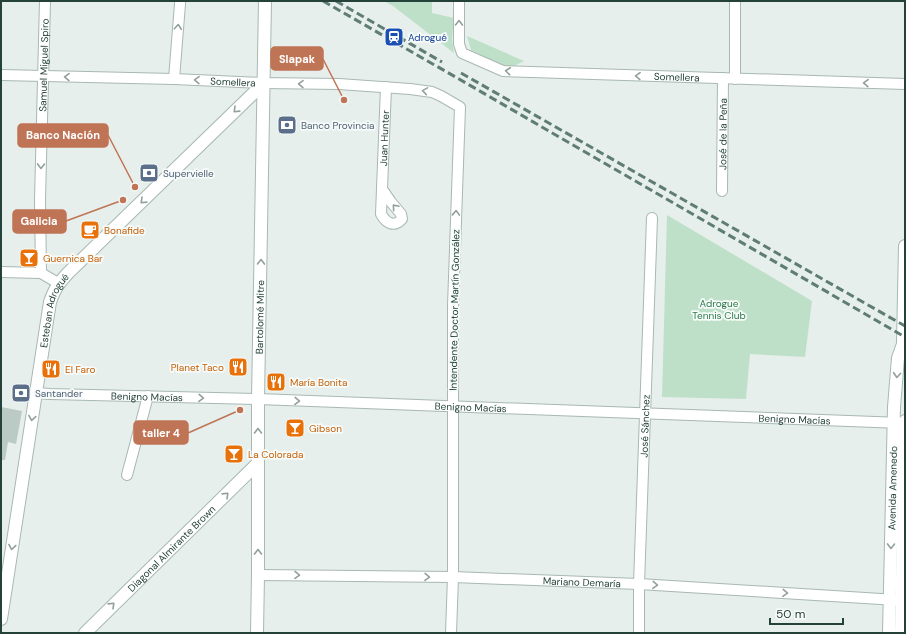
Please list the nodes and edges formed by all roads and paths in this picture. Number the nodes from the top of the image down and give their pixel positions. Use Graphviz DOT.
graph roads {
  1 [pos="44,1"];
  2 [pos="180,1"];
  3 [pos="265,1"];
  4 [pos="459,1"];
  5 [pos="735,3"];
  6 [pos="1,75"];
  7 [pos="42,77"];
  8 [pos="724,78"];
  9 [pos="735,78"];
  10 [pos="174,79"];
  11 [pos="264,83"];
  12 [pos="905,84"];
  13 [pos="386,87"];
  14 [pos="460,107"];
  15 [pos="382,189"];
  16 [pos="722,190"];
  17 [pos="652,218"];
  18 [pos="905,246"];
  19 [pos="905,265"];
  20 [pos="1,272"];
  21 [pos="41,273"];
  22 [pos="58,283"];
  23 [pos="904,309"];
  24 [pos="904,350"];
  25 [pos="36,393"];
  26 [pos="148,396"];
  27 [pos="258,399"];
  28 [pos="452,406"];
  29 [pos="645,414"];
  30 [pos="901,422"];
  31 [pos="258,463"];
  32 [pos="127,475"];
  33 [pos="892,492"];
  34 [pos="904,497"];
  35 [pos="258,575"];
  36 [pos="453,578"];
  37 [pos="640,584"];
  38 [pos="899,601"];
  39 [pos="1,619"];
  40 [pos="85,633"];
  41 [pos="256,633"];
  42 [pos="451,633"];
  43 [pos="639,633"];
  44 [pos="889,633"];
  45 [pos="901,633"];
  1 -- 7 [label="street, Samuel Miguel Spiro"];
  10 -- 2 [label="street, one-way"];
  3 -- 11 [label="street, Bartolomé Mitre"];
  8 -- 4 [label="street, Somellera, one-way"];
  5 -- 9 [label="street"];
  6 -- 7 [label="street, Somellera"];
  10 -- 7 [label="street, Somellera, one-way"];
  7 -- 21 [label="street, Samuel Miguel Spiro, one-way"];
  8 -- 9 [label="street, Somellera"];
  8 -- 16 [label="street, José de la Peña"];
  12 -- 9 [label="street, Somellera, one-way"];
  11 -- 10 [label="street, Somellera, one-way"];
  13 -- 11 [label="street, Somellera, one-way"];
  11 -- 22 [label="street, Esteban Adrogué, one-way"];
  27 -- 11 [label="street, Bartolomé Mitre, one-way"];
  14 -- 13 [label="street, Somellera, one-way"];
  13 -- 15 [label="street, Juan Hunter"];
  28 -- 14 [label="street, Intendente Doctor Martín González, one-way"];
  17 -- 29 [label="street, José Sánchez"];
  18 -- 19 [label="street, Avenida Amenedo"];
  19 -- 23 [label="street, Avenida Amenedo"];
  20 -- 21 [label="street"];
  21 -- 22 [label="street"];
  22 -- 25 [label="street, Esteban Adrogué"];
  23 -- 24 [label="street, Avenida Amenedo"];
  24 -- 30 [label="street, Avenida Amenedo, one-way"];
  25 -- 26 [label="street, Benigno Macías"];
  25 -- 39 [label="street, Esteban Adrogué, one-way"];
  26 -- 27 [label="street, Benigno Macías, one-way"];
  26 -- 32 [label="street"];
  27 -- 28 [label="street, Benigno Macías, one-way"];
  31 -- 27 [label="street, Bartolomé Mitre, one-way"];
  28 -- 29 [label="street, Benigno Macías"];
  28 -- 36 [label="street, Intendente Doctor Martín González"];
  29 -- 30 [label="street, Benigno Macías"];
  29 -- 37 [label="street, José Sánchez"];
  30 -- 33 [label="street, Avenida Amenedo"];
  30 -- 34 [label="street, Avenida Amenedo"];
  35 -- 31 [label="street, Bartolomé Mitre, one-way"];
  40 -- 31 [label="street, Diagonal Almirante Brown, one-way"];
  33 -- 34 [label="street"];
  33 -- 38 [label="street, Avenida Amenedo, one-way"];
  34 -- 38 [label="street, Avenida Amenedo"];
  35 -- 36 [label="street, Mariano Demaría, one-way"];
  35 -- 41 [label="street, Bartolomé Mitre"];
  36 -- 37 [label="street, Mariano Demaría"];
  36 -- 42 [label="street, Intendente Doctor Martín González"];
  37 -- 38 [label="street, Mariano Demaría, one-way"];
  37 -- 43 [label="street, José Sánchez"];
  38 -- 44 [label="street, Avenida Amenedo"];
  38 -- 45 [label="street, Avenida Amenedo"];
}
